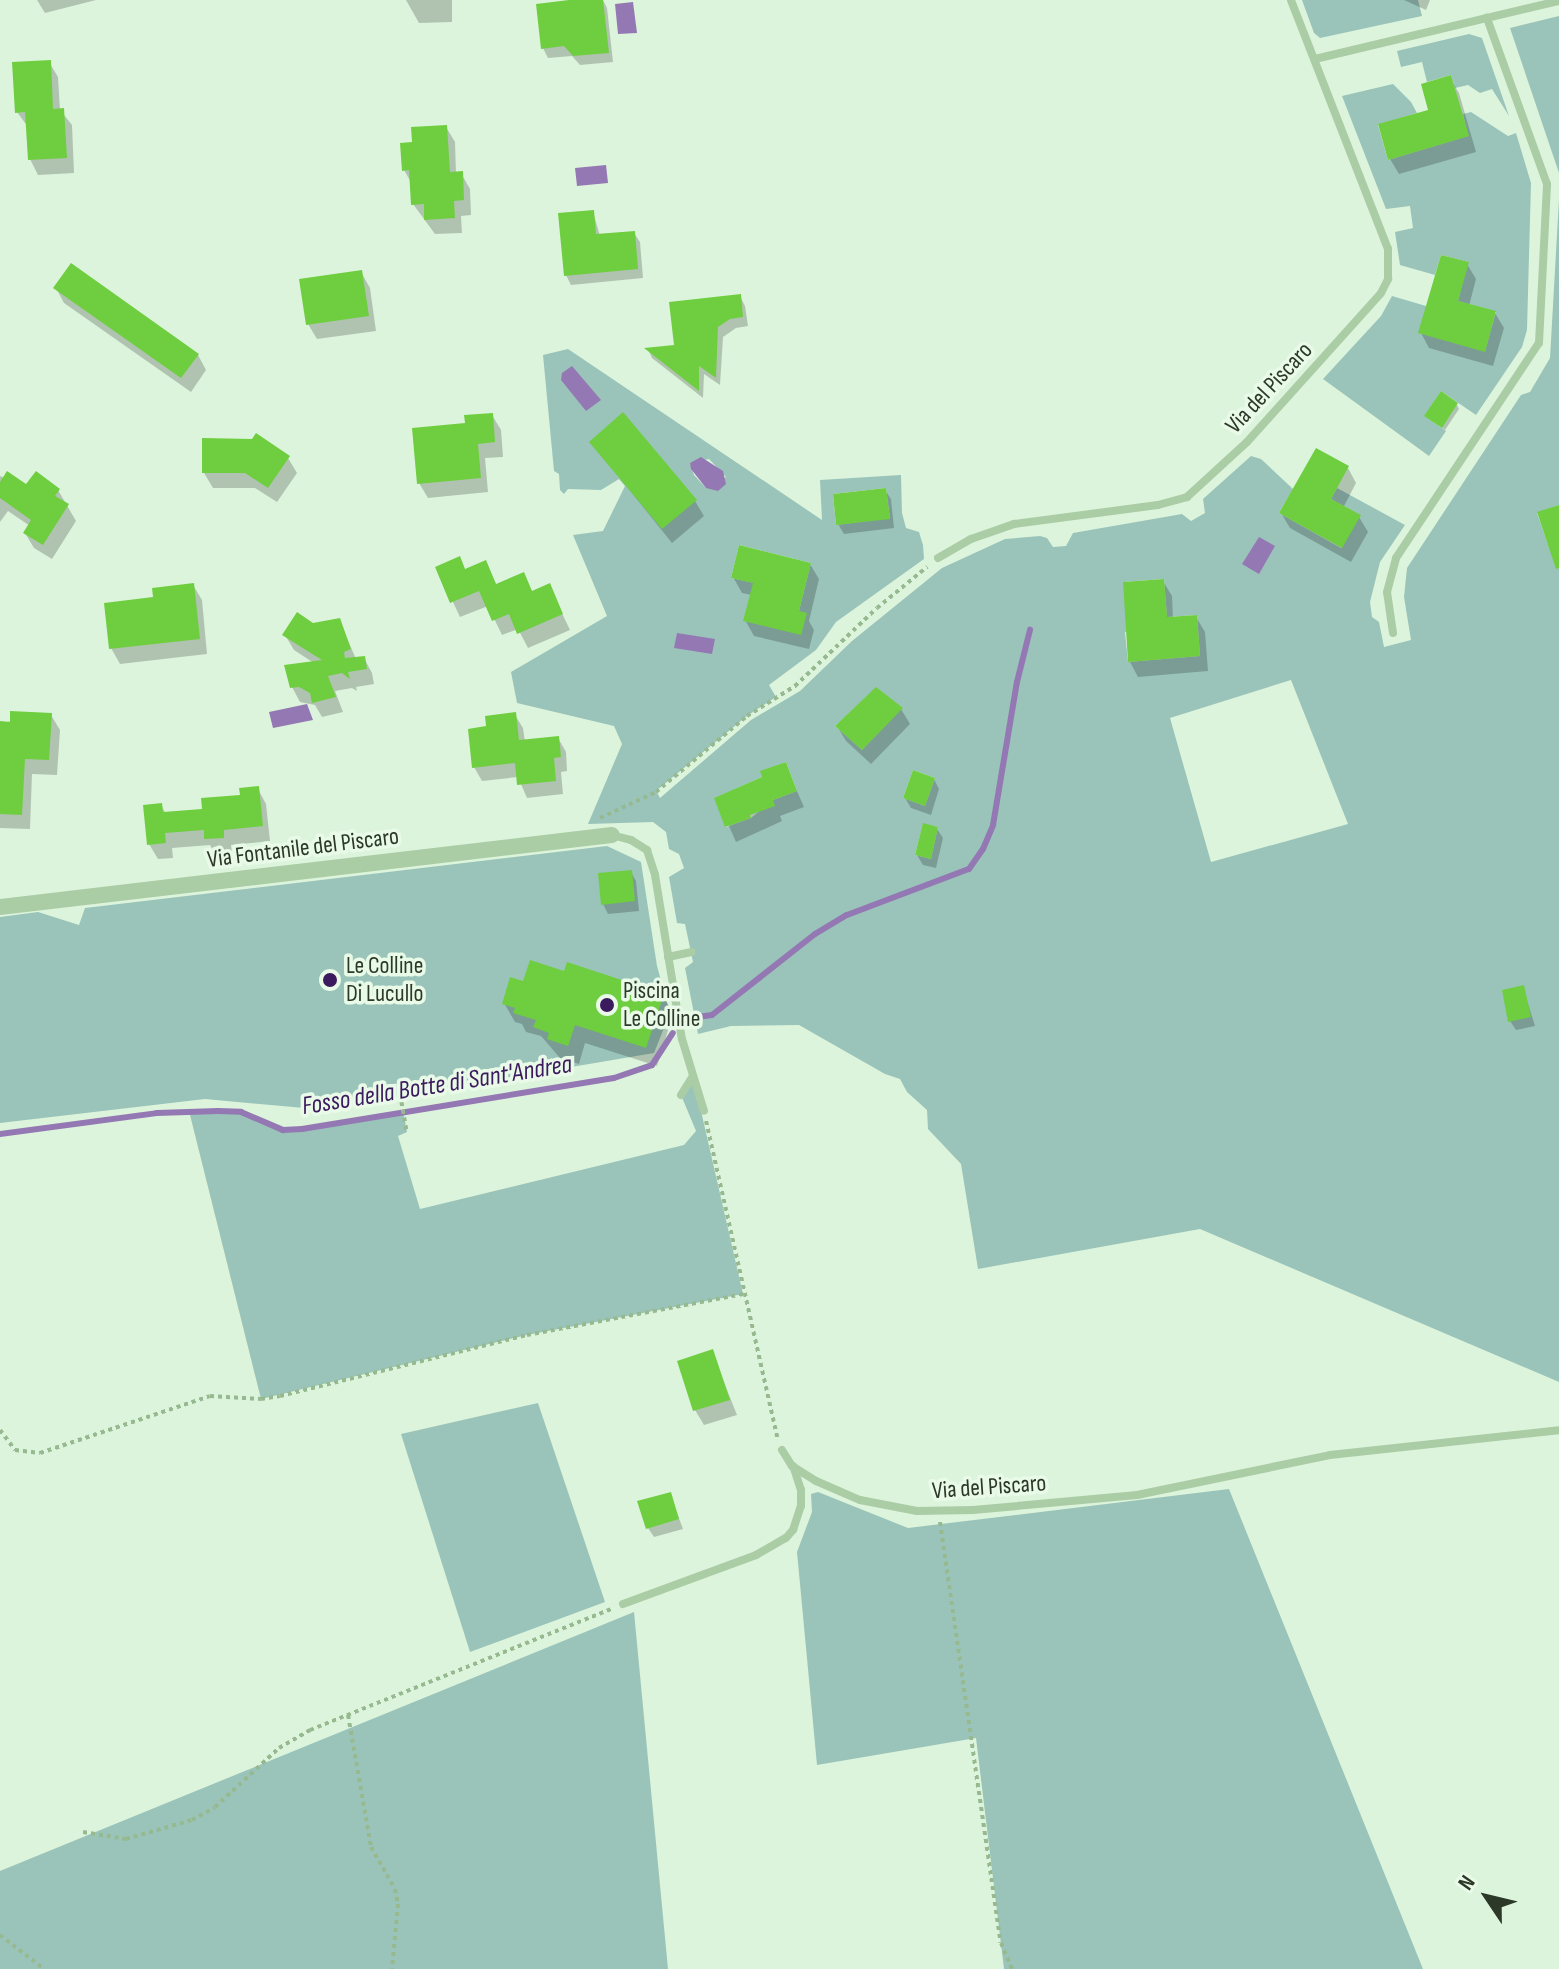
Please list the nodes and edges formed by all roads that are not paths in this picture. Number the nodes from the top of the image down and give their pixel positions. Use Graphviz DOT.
graph roads {
  1 [pos="1291,0"];
  2 [pos="1559,1"];
  3 [pos="1487,18"];
  4 [pos="1315,59"];
  5 [pos="938,558"];
  6 [pos="1393,633"];
  7 [pos="612,835"];
  8 [pos="0,907"];
  9 [pos="691,952"];
  10 [pos="668,957"];
  11 [pos="693,1076"];
  12 [pos="681,1095"];
  13 [pos="704,1111"];
  14 [pos="1559,1430"];
  15 [pos="782,1450"];
  16 [pos="792,1466"];
  17 [pos="623,1604"];
  1 -- 4 [label="lane, Via del Piscaro"];
  2 -- 3 [label="lane"];
  3 -- 4 [label="lane"];
  3 -- 6 [label="lane"];
  4 -- 5 [label="lane, Via del Piscaro"];
  7 -- 8 [label="street, Via Fontanile del Piscaro"];
  7 -- 10 [label="lane"];
  9 -- 10 [label="lane"];
  10 -- 11 [label="lane"];
  11 -- 12 [label="lane"];
  11 -- 13 [label="lane"];
  14 -- 16 [label="lane, Via del Piscaro"];
  15 -- 16 [label="lane, Via del Piscaro"];
  16 -- 17 [label="lane"];
}
